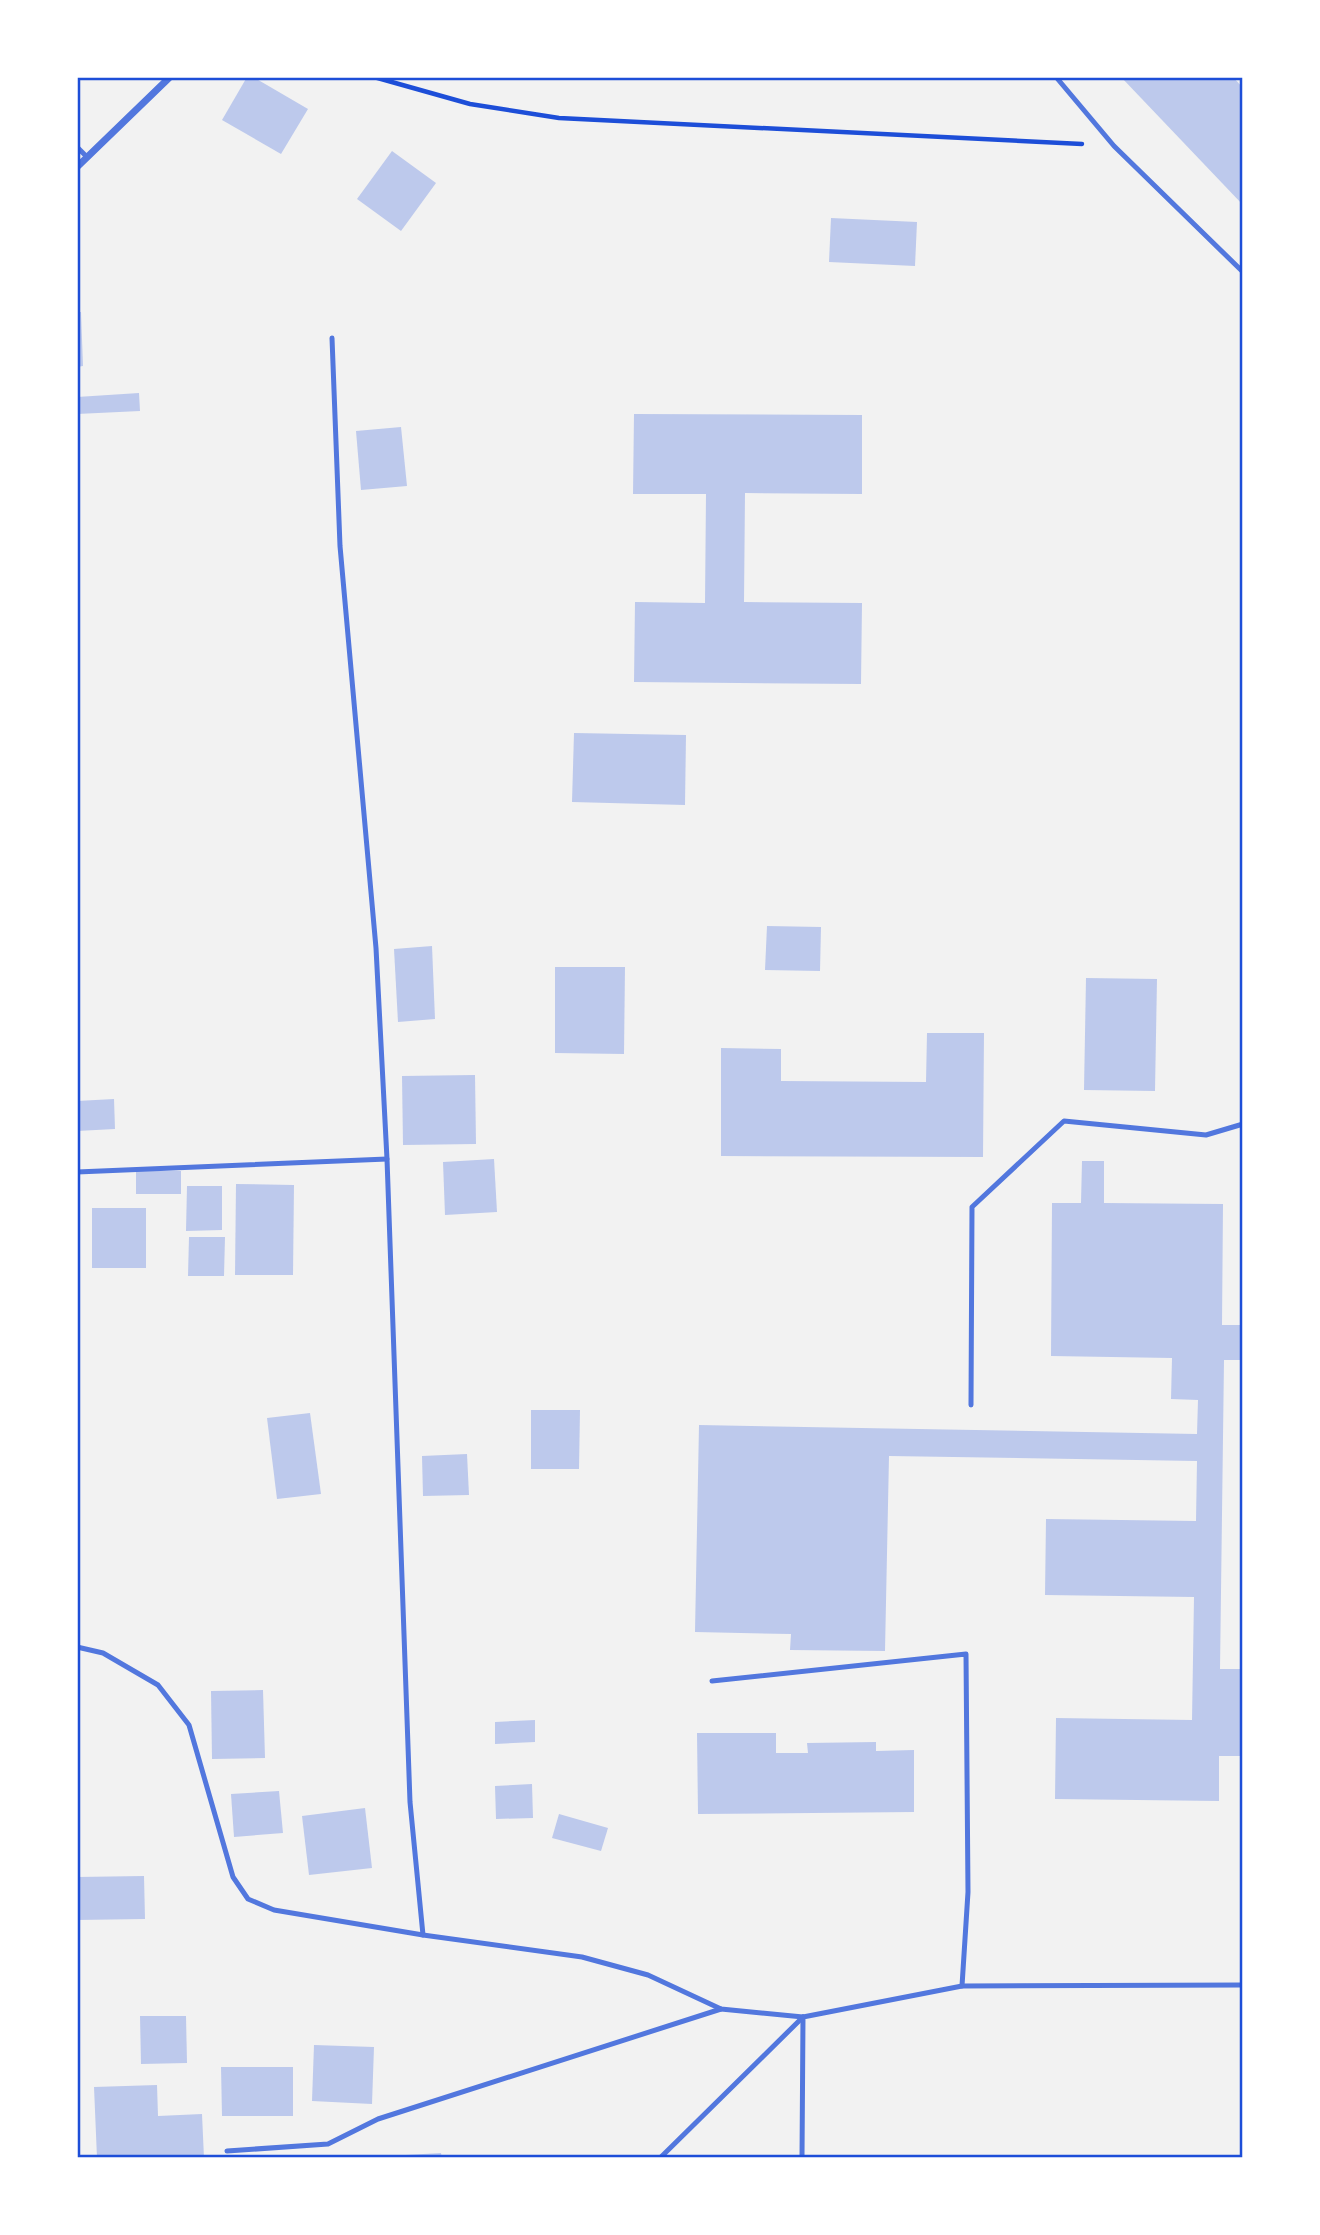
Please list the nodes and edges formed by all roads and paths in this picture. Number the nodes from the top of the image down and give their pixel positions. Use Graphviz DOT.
graph roads {
  1 [pos="170,77"];
  2 [pos="374,77"];
  3 [pos="1056,77"];
  4 [pos="1114,146"];
  5 [pos="77,147"];
  6 [pos="87,158"];
  7 [pos="77,167"];
  8 [pos="1243,272"];
  9 [pos="332,338"];
  10 [pos="1243,1125"];
  11 [pos="387,1159"];
  12 [pos="77,1172"];
  13 [pos="971,1405"];
  14 [pos="77,1647"];
  15 [pos="712,1681"];
  16 [pos="423,1935"];
  17 [pos="1243,1985"];
  18 [pos="962,1986"];
  19 [pos="721,2008"];
  20 [pos="803,2017"];
  21 [pos="227,2151"];
  22 [pos="660,2158"];
  23 [pos="802,2158"];
  1 -- 6 [label="street"];
  2 -- 4 [label="path"];
  3 -- 4 [label="lane"];
  4 -- 8 [label="lane"];
  5 -- 6 [label="lane"];
  6 -- 7 [label="street"];
  9 -- 11 [label="lane"];
  10 -- 13 [label="lane"];
  11 -- 12 [label="lane"];
  11 -- 16 [label="lane"];
  14 -- 16 [label="lane"];
  15 -- 18 [label="lane"];
  16 -- 19 [label="lane"];
  17 -- 18 [label="lane"];
  18 -- 20 [label="lane"];
  19 -- 20 [label="lane"];
  19 -- 21 [label="lane"];
  20 -- 22 [label="lane"];
  20 -- 23 [label="lane"];
}
